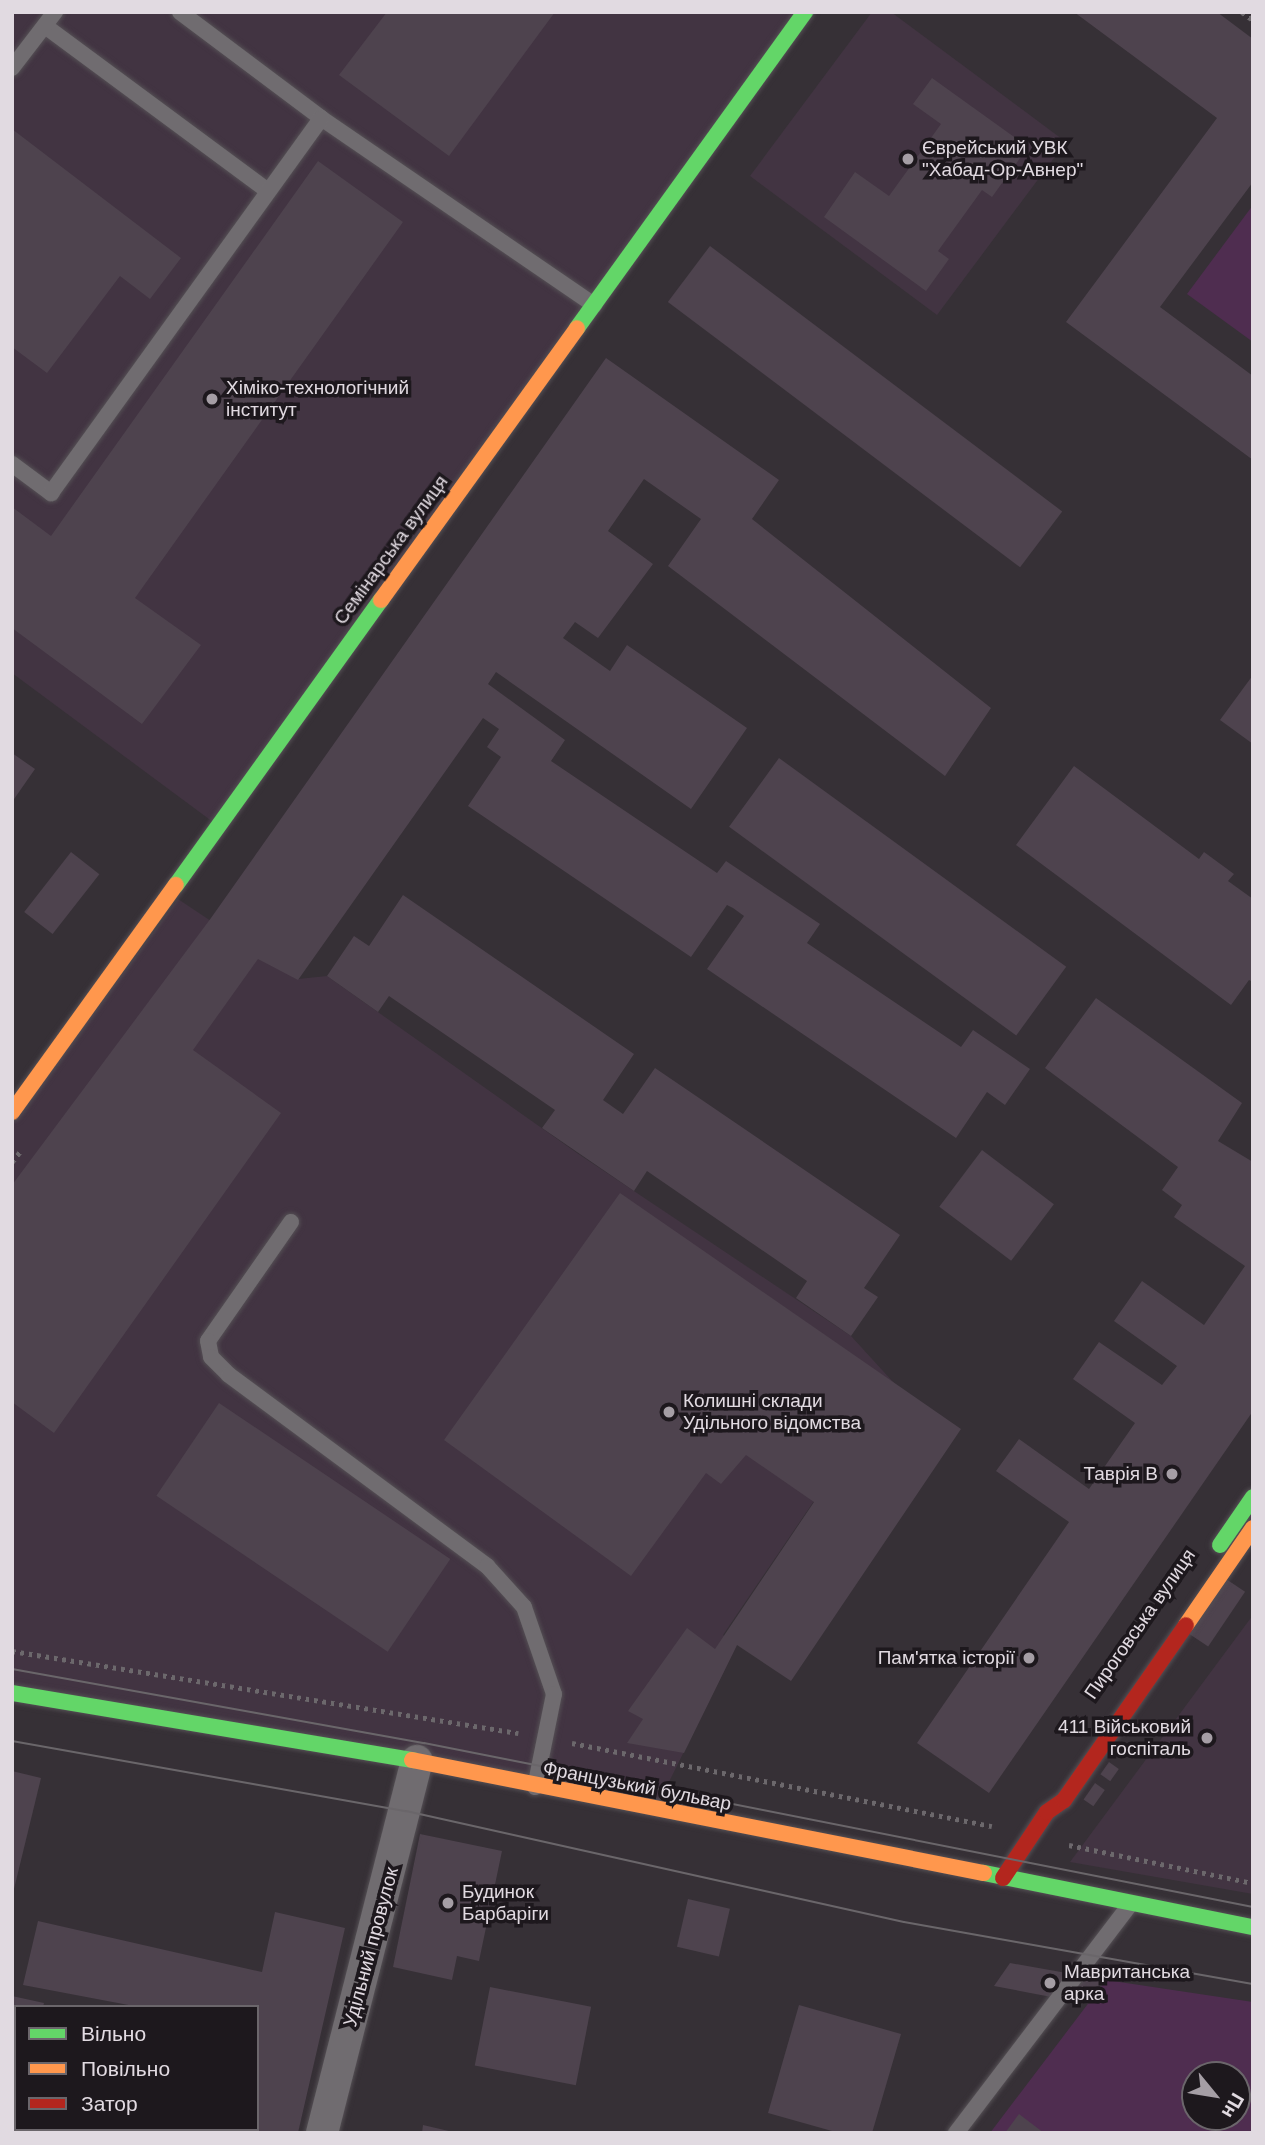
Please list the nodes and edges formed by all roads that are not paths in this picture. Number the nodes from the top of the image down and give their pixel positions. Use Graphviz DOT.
graph roads {
  1 [pos="55,12"];
  2 [pos="180,12"];
  3 [pos="804,12"];
  4 [pos="45,26"];
  5 [pos="12,68"];
  6 [pos="321,118"];
  7 [pos="268,191"];
  8 [pos="594,304"];
  9 [pos="12,464"];
  10 [pos="12,1112"];
  11 [pos="291,1222"];
  12 [pos="1253,1497"];
  13 [pos="1253,1528"];
  14 [pos="1182,1599"];
  15 [pos="1151,1644"];
  16 [pos="12,1693"];
  17 [pos="417,1761"];
  18 [pos="535,1788"];
  19 [pos="1047,1812"];
  20 [pos="1003,1878"];
  21 [pos="1129,1906"];
  22 [pos="1253,1927"];
  23 [pos="323,2133"];
  24 [pos="956,2133"];
  1 -- 4 [label="lane"];
  2 -- 6 [label="lane"];
  3 -- 8 [label="street, Семінарська вулиця"];
  4 -- 5 [label="lane"];
  4 -- 7 [label="lane"];
  6 -- 7 [label="lane"];
  6 -- 8 [label="lane"];
  7 -- 9 [label="lane"];
  8 -- 10 [label="street, Семінарська вулиця"];
  11 -- 18 [label="lane"];
  12 -- 14 [label="street, Пироговська вулиця"];
  13 -- 19 [label="street, Пироговська вулиця"];
  15 -- 19 [label="street, Пироговська вулиця"];
  16 -- 17 [label="street, Французький бульвар"];
  17 -- 18 [label="street, Французький бульвар"];
  17 -- 23 [label="street, Удільний провулок"];
  18 -- 20 [label="street, Французький бульвар"];
  19 -- 20 [label="street, Пироговська вулиця"];
  20 -- 21 [label="street, Французький бульвар"];
  21 -- 22 [label="street, Французький бульвар"];
  21 -- 24 [label="lane"];
}
